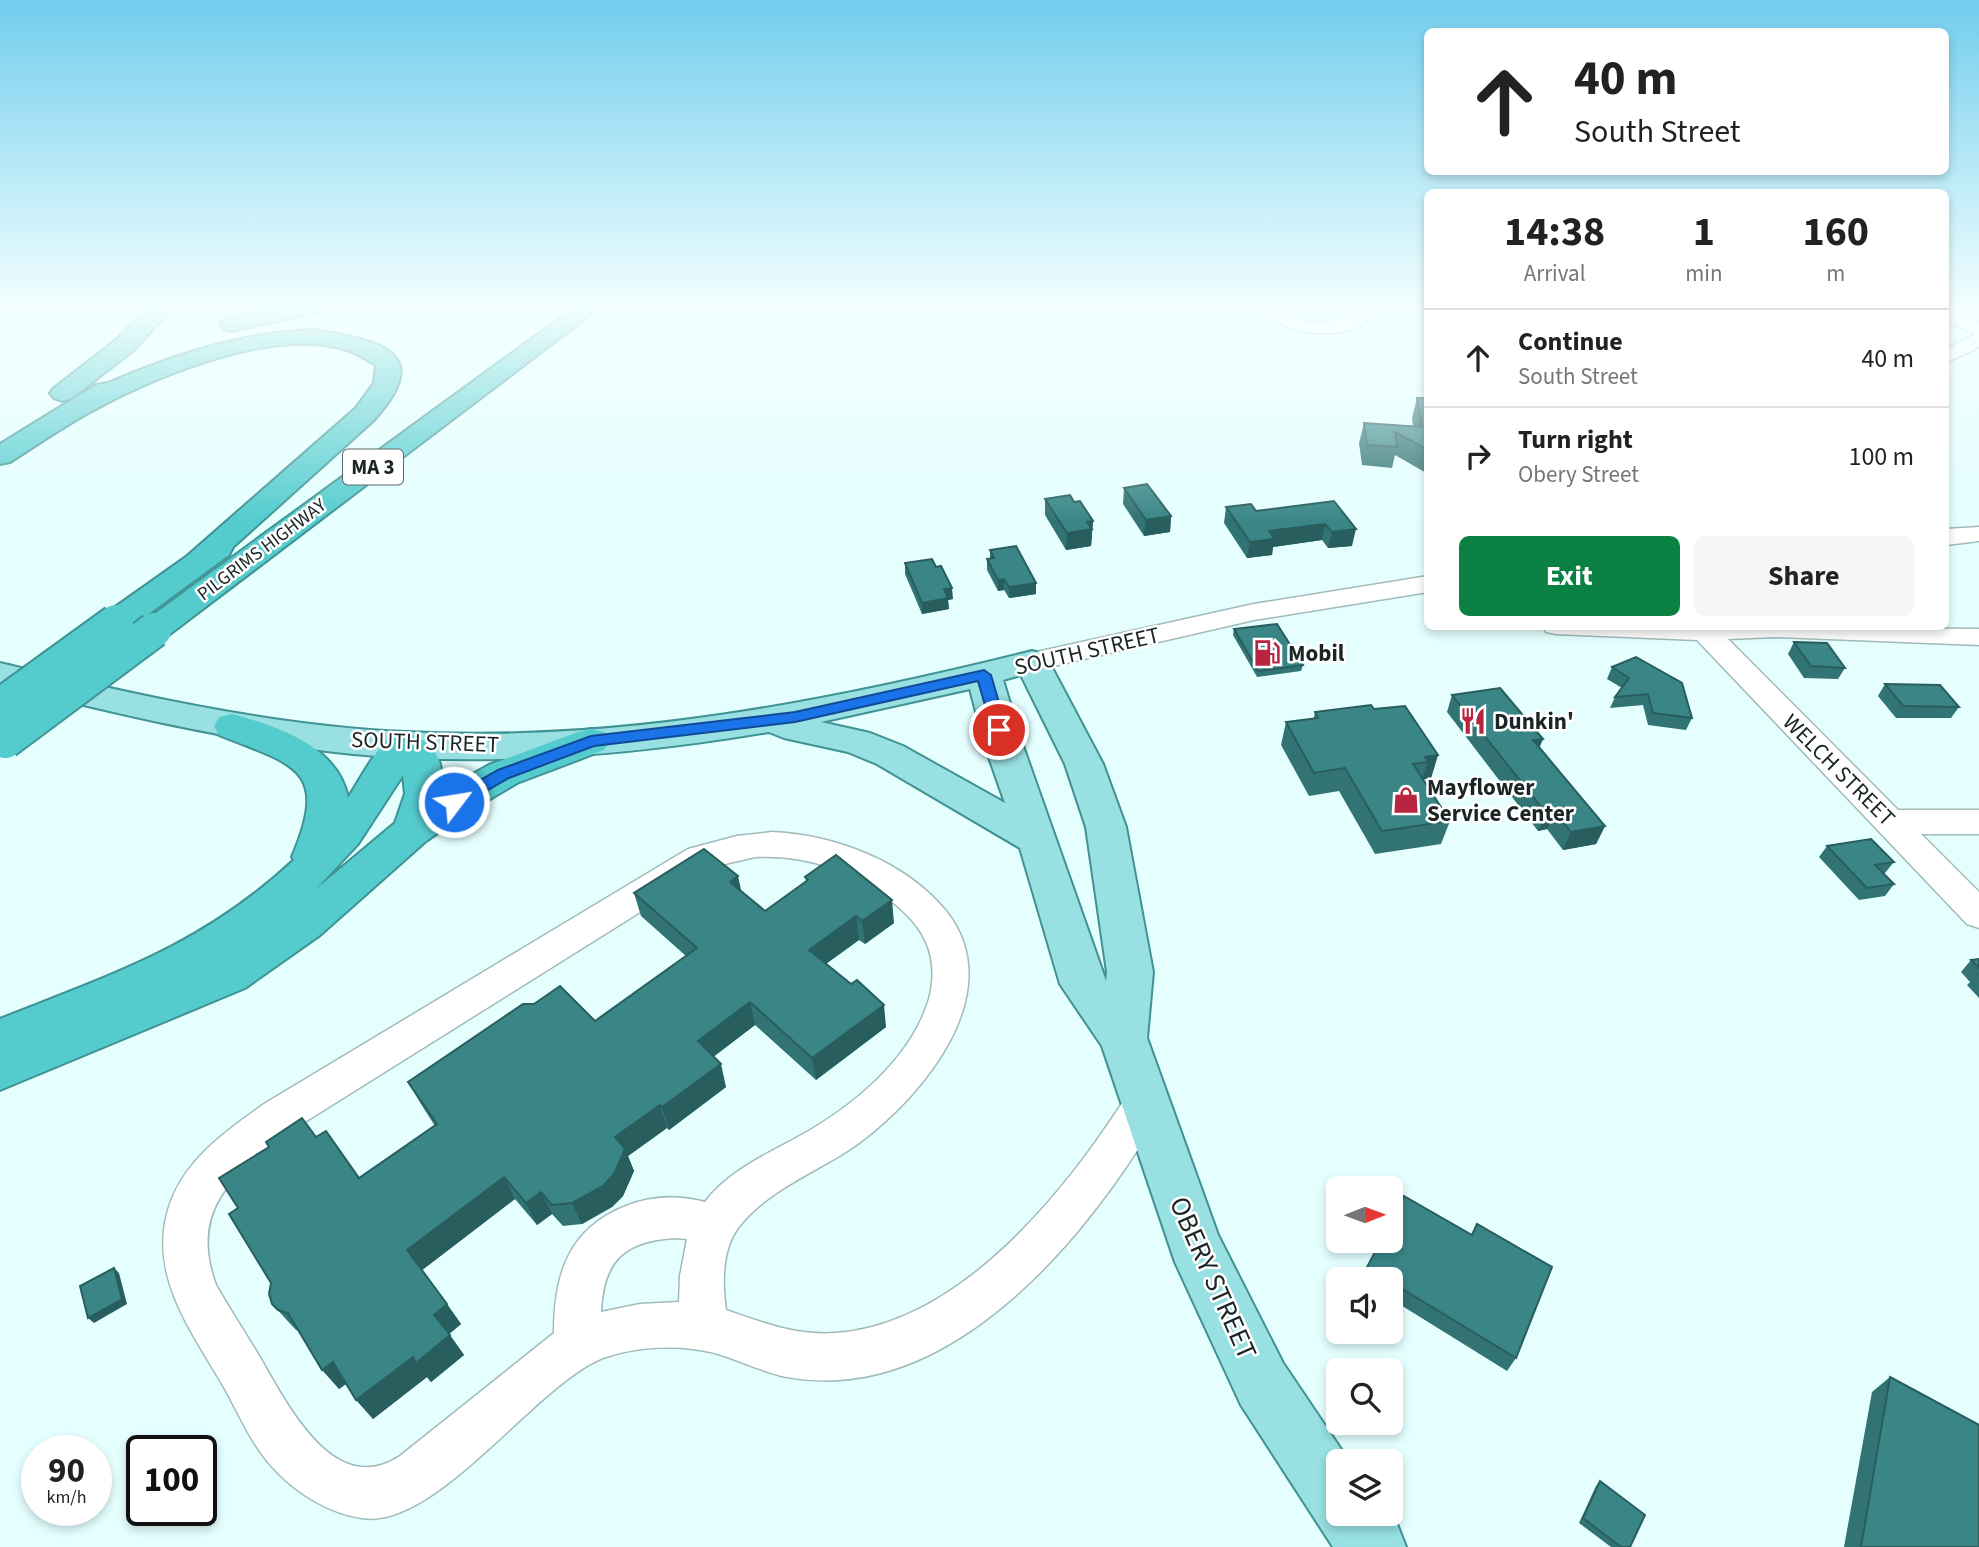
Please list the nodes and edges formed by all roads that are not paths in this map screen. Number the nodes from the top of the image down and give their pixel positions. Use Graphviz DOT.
graph roads {
  1 [pos="84,377"];
  2 [pos="123,377"];
  3 [pos="143,377"];
  4 [pos="390,377"];
  5 [pos="454,377"];
  6 [pos="495,377"];
  7 [pos="84,405"];
  8 [pos="0,435"];
  9 [pos="0,456"];
  10 [pos="1979,534"];
  11 [pos="1949,537"];
  12 [pos="197,563"];
  13 [pos="1424,585"];
  14 [pos="1702,630"];
  15 [pos="1800,630"];
  16 [pos="1979,637"];
  17 [pos="1032,662"];
  18 [pos="0,674"];
  19 [pos="984,675"];
  20 [pos="761,722"];
  21 [pos="232,726"];
  22 [pos="1,734"];
  23 [pos="591,741"];
  24 [pos="405,745"];
  25 [pos="1979,821"];
  26 [pos="1890,822"];
  27 [pos="412,831"];
  28 [pos="1038,840"];
  29 [pos="298,879"];
  30 [pos="1979,914"];
  31 [pos="1123,1038"];
  32 [pos="0,1040"];
  33 [pos="0,1069"];
  34 [pos="1145,1102"];
  35 [pos="715,1225"];
  36 [pos="706,1328"];
  37 [pos="578,1345"];
  38 [pos="1326,1483"];
  39 [pos="1357,1526"];
  40 [pos="1374,1547"];
  1 -- 8 [label="highway"];
  2 -- 7 [label="highway"];
  3 -- 7 [label="highway"];
  4 -- 12 [label="highway"];
  5 -- 12 [label="highway, PILGRIMS HIGHWAY / MA 3"];
  6 -- 22 [label="highway, PILGRIMS HIGHWAY / MA 3, bridge"];
  7 -- 9 [label="highway"];
  10 -- 11 [label="street"];
  12 -- 22 [label="highway, PILGRIMS HIGHWAY / MA 3, bridge"];
  13 -- 17 [label="street, SOUTH STREET"];
  14 -- 26 [label="street, WELCH STREET"];
  15 -- 16 [label="street"];
  17 -- 19 [label="main road, SOUTH STREET"];
  17 -- 31 [label="main road, OBERY STREET"];
  18 -- 21 [label="main road, SOUTH STREET"];
  19 -- 20 [label="main road, SOUTH STREET"];
  19 -- 28 [label="main road, OBERY STREET"];
  20 -- 23 [label="main road, SOUTH STREET"];
  20 -- 28 [label="main road"];
  21 -- 24 [label="main road, SOUTH STREET"];
  21 -- 29 [label="highway"];
  23 -- 24 [label="main road, SOUTH STREET"];
  23 -- 27 [label="highway"];
  24 -- 27 [label="highway"];
  24 -- 29 [label="highway"];
  25 -- 26 [label="street"];
  26 -- 30 [label="street, WELCH STREET"];
  27 -- 33 [label="highway"];
  28 -- 31 [label="main road, OBERY STREET"];
  29 -- 32 [label="highway"];
  31 -- 34 [label="main road, OBERY STREET"];
  34 -- 36 [label="street"];
  34 -- 38 [label="main road, OBERY STREET"];
  35 -- 36 [label="street"];
  35 -- 37 [label="street"];
  35 -- 37 [label="street"];
  36 -- 37 [label="street"];
  39 -- 40 [label="main road"];
}
